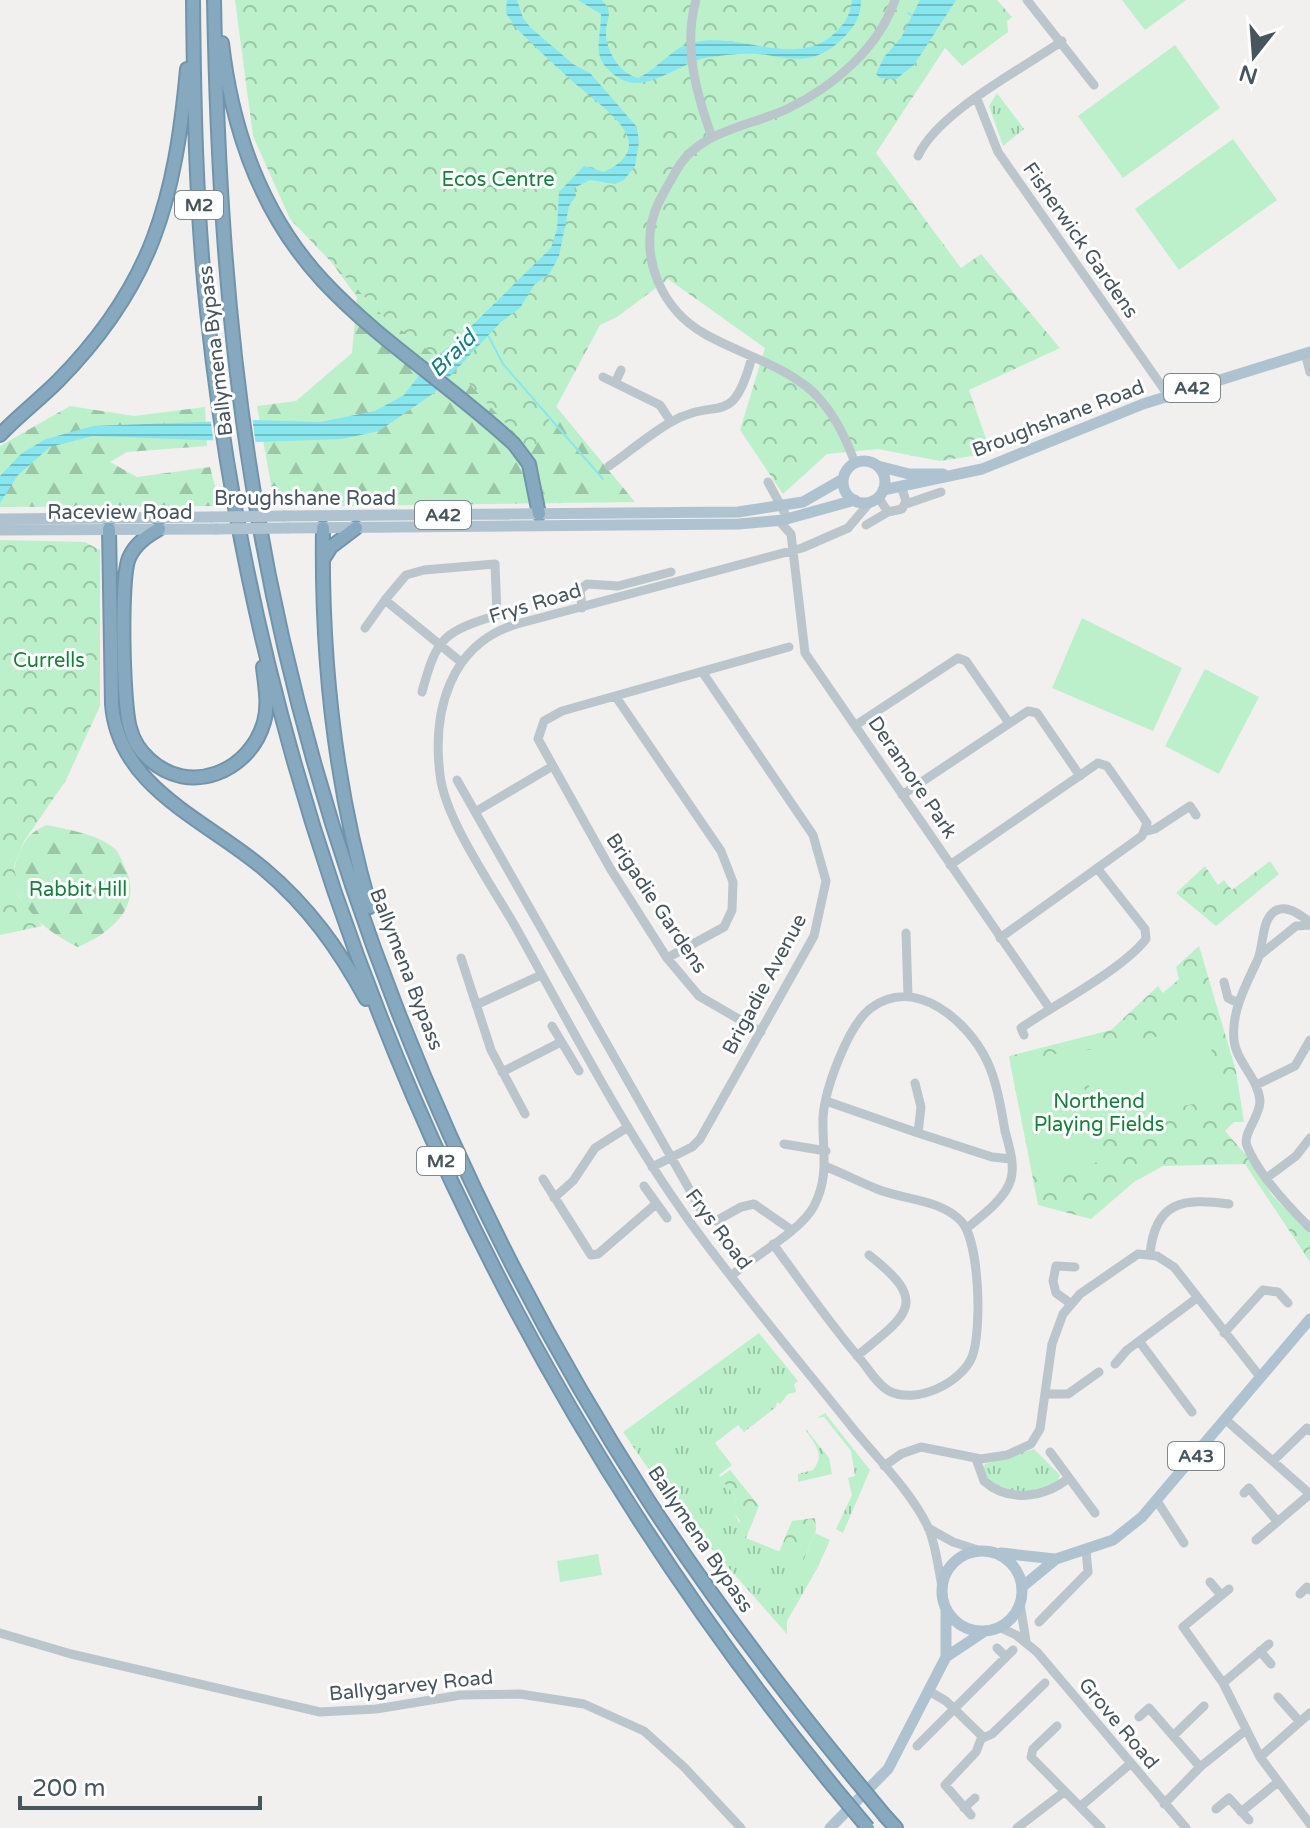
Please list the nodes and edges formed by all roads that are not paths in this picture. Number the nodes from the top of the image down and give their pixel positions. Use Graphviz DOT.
graph roads {
  1 [pos="215,0"];
  2 [pos="696,0"];
  3 [pos="895,0"];
  4 [pos="1027,0"];
  5 [pos="193,1"];
  6 [pos="1062,41"];
  7 [pos="1094,85"];
  8 [pos="977,99"];
  9 [pos="712,137"];
  10 [pos="918,156"];
  11 [pos="1307,353"];
  12 [pos="752,357"];
  13 [pos="621,370"];
  14 [pos="1310,372"];
  15 [pos="603,377"];
  16 [pos="615,383"];
  17 [pos="1168,395"];
  18 [pos="671,422"];
  19 [pos="0,435"];
  20 [pos="855,463"];
  21 [pos="609,466"];
  22 [pos="877,466"];
  23 [pos="956,474"];
  24 [pos="843,479"];
  25 [pos="768,482"];
  26 [pos="901,486"];
  27 [pos="941,492"];
  28 [pos="869,498"];
  29 [pos="906,504"];
  30 [pos="888,512"];
  31 [pos="539,514"];
  32 [pos="784,516"];
  33 [pos="286,522"];
  34 [pos="322,522"];
  35 [pos="861,522"];
  36 [pos="2,524"];
  37 [pos="110,524"];
  38 [pos="356,528"];
  39 [pos="527,528"];
  40 [pos="159,529"];
  41 [pos="791,551"];
  42 [pos="322,561"];
  43 [pos="671,572"];
  44 [pos="385,600"];
  45 [pos="582,608"];
  46 [pos="256,609"];
  47 [pos="365,628"];
  48 [pos="439,644"];
  49 [pos="789,647"];
  50 [pos="461,662"];
  51 [pos="703,673"];
  52 [pos="422,692"];
  53 [pos="616,697"];
  54 [pos="1009,723"];
  55 [pos="856,725"];
  56 [pos="551,767"];
  57 [pos="1080,776"];
  58 [pos="457,780"];
  59 [pos="902,795"];
  60 [pos="475,812"];
  61 [pos="1196,815"];
  62 [pos="1147,831"];
  63 [pos="950,865"];
  64 [pos="1097,868"];
  65 [pos="536,919"];
  66 [pos="1310,924"];
  67 [pos="516,929"];
  68 [pos="906,933"];
  69 [pos="1000,938"];
  70 [pos="461,958"];
  71 [pos="667,958"];
  72 [pos="1258,958"];
  73 [pos="541,975"];
  74 [pos="1224,982"];
  75 [pos="392,992"];
  76 [pos="908,996"];
  77 [pos="1238,1003"];
  78 [pos="476,1005"];
  79 [pos="1048,1006"];
  80 [pos="552,1026"];
  81 [pos="761,1032"];
  82 [pos="1024,1035"];
  83 [pos="389,1040"];
  84 [pos="1310,1040"];
  85 [pos="561,1042"];
  86 [pos="579,1071"];
  87 [pos="502,1072"];
  88 [pos="915,1083"];
  89 [pos="1256,1085"];
  90 [pos="826,1101"];
  91 [pos="525,1114"];
  92 [pos="628,1127"];
  93 [pos="918,1133"];
  94 [pos="1310,1138"];
  95 [pos="784,1144"];
  96 [pos="826,1151"];
  97 [pos="670,1158"];
  98 [pos="1011,1159"];
  99 [pos="652,1167"];
  100 [pos="827,1167"];
  101 [pos="1268,1177"];
  102 [pos="543,1179"];
  103 [pos="644,1186"];
  104 [pos="554,1198"];
  105 [pos="656,1204"];
  106 [pos="1229,1204"];
  107 [pos="667,1218"];
  108 [pos="967,1228"];
  109 [pos="1310,1228"];
  110 [pos="790,1229"];
  111 [pos="773,1244"];
  112 [pos="1150,1254"];
  113 [pos="869,1255"];
  114 [pos="1075,1267"];
  115 [pos="731,1276"];
  116 [pos="1197,1298"];
  117 [pos="1070,1303"];
  118 [pos="1288,1303"];
  119 [pos="1310,1319"];
  120 [pos="1224,1333"];
  121 [pos="1139,1341"];
  122 [pos="857,1356"];
  123 [pos="1115,1364"];
  124 [pos="1099,1372"];
  125 [pos="1261,1378"];
  126 [pos="1045,1394"];
  127 [pos="1192,1412"];
  128 [pos="1226,1420"];
  129 [pos="1310,1431"];
  130 [pos="1050,1452"];
  131 [pos="976,1459"];
  132 [pos="1273,1461"];
  133 [pos="884,1466"];
  134 [pos="1069,1478"];
  135 [pos="1244,1493"];
  136 [pos="1310,1494"];
  137 [pos="1157,1501"];
  138 [pos="1095,1513"];
  139 [pos="1277,1521"];
  140 [pos="928,1528"];
  141 [pos="1256,1540"];
  142 [pos="1184,1543"];
  143 [pos="1086,1550"];
  144 [pos="987,1552"];
  145 [pos="1056,1559"];
  146 [pos="1210,1582"];
  147 [pos="942,1586"];
  148 [pos="1022,1587"];
  149 [pos="1020,1604"];
  150 [pos="946,1609"];
  151 [pos="1039,1622"];
  152 [pos="999,1627"];
  153 [pos="985,1631"];
  154 [pos="0,1633"];
  155 [pos="1026,1641"];
  156 [pos="1269,1644"];
  157 [pos="997,1648"];
  158 [pos="1260,1651"];
  159 [pos="946,1657"];
  160 [pos="1271,1664"];
  161 [pos="1029,1678"];
  162 [pos="1223,1683"];
  163 [pos="929,1691"];
  164 [pos="1278,1697"];
  165 [pos="1204,1706"];
  166 [pos="954,1708"];
  167 [pos="1310,1713"];
  168 [pos="1139,1717"];
  169 [pos="1300,1722"];
  170 [pos="1057,1726"];
  171 [pos="1246,1730"];
  172 [pos="1173,1736"];
  173 [pos="983,1737"];
  174 [pos="917,1746"];
  175 [pos="1260,1757"];
  176 [pos="1130,1764"];
  177 [pos="1200,1767"];
  178 [pos="1278,1782"];
  179 [pos="1064,1792"];
  180 [pos="975,1798"];
  181 [pos="1164,1804"];
  182 [pos="1081,1806"];
  183 [pos="1310,1806"];
  184 [pos="1216,1809"];
  185 [pos="1241,1812"];
  186 [pos="1301,1814"];
  187 [pos="1249,1820"];
  188 [pos="1310,1824"];
  189 [pos="741,1828"];
  190 [pos="830,1828"];
  191 [pos="868,1828"];
  192 [pos="896,1828"];
  193 [pos="1017,1828"];
  194 [pos="1101,1828"];
  195 [pos="1186,1828"];
  1 -- 31 [label="highway"];
  1 -- 75 [label="highway, Ballymena Bypass / M2"];
  2 -- 9 [label="street"];
  3 -- 9 [label="street"];
  4 -- 6 [label="street"];
  5 -- 19 [label="highway"];
  5 -- 46 [label="highway, Ballymena Bypass / M2"];
  6 -- 7 [label="street"];
  6 -- 8 [label="street"];
  8 -- 10 [label="street"];
  8 -- 17 [label="street, Fisherwick Gardens"];
  9 -- 12 [label="street"];
  11 -- 14 [label="street"];
  11 -- 17 [label="main road, Broughshane Road / A42"];
  12 -- 18 [label="street"];
  12 -- 20 [label="street"];
  13 -- 16 [label="street"];
  15 -- 16 [label="street"];
  16 -- 18 [label="street"];
  17 -- 23 [label="main road, Broughshane Road / A42"];
  18 -- 21 [label="street"];
  20 -- 22 [label="main road, A42"];
  20 -- 24 [label="main road, A42"];
  22 -- 23 [label="main road, A42"];
  22 -- 28 [label="main road"];
  23 -- 26 [label="main road, A42"];
  24 -- 28 [label="main road"];
  24 -- 32 [label="main road, Broughshane Road / A42"];
  25 -- 32 [label="street, Deramore Park"];
  26 -- 28 [label="main road, A42"];
  26 -- 29 [label="street"];
  27 -- 29 [label="street"];
  28 -- 30 [label="street"];
  28 -- 32 [label="main road, Broughshane Road / A42"];
  28 -- 35 [label="street, Frys Road"];
  29 -- 30 [label="street"];
  30 -- 35 [label="street"];
  31 -- 32 [label="main road, Broughshane Road / A42"];
  31 -- 34 [label="main road, Broughshane Road / A42"];
  31 -- 39 [label="main road"];
  32 -- 39 [label="main road, Broughshane Road / A42"];
  32 -- 41 [label="street, Deramore Park"];
  33 -- 34 [label="main road, Broughshane Road / A42"];
  33 -- 37 [label="main road, Broughshane Road / A42, bridge"];
  33 -- 40 [label="main road, Raceview Road / A42, bridge"];
  34 -- 38 [label="main road, Broughshane Road / A42"];
  34 -- 42 [label="highway"];
  35 -- 41 [label="street, Frys Road"];
  36 -- 37 [label="main road, Raceview Road / A42"];
  37 -- 40 [label="main road, Raceview Road / A42"];
  37 -- 83 [label="highway"];
  38 -- 39 [label="main road, Broughshane Road / A42"];
  38 -- 42 [label="highway"];
  40 -- 46 [label="highway"];
  41 -- 45 [label="street, Frys Road"];
  41 -- 55 [label="street, Deramore Park"];
  42 -- 75 [label="highway"];
  43 -- 45 [label="street"];
  44 -- 47 [label="street"];
  44 -- 48 [label="street"];
  44 -- 48 [label="street"];
  45 -- 50 [label="street, Frys Road"];
  46 -- 83 [label="highway, Ballymena Bypass / M2"];
  48 -- 50 [label="street"];
  48 -- 52 [label="street"];
  49 -- 51 [label="street, Brigadie Gardens"];
  50 -- 67 [label="street, Frys Road"];
  51 -- 53 [label="street, Brigadie Gardens"];
  51 -- 81 [label="street, Brigadie Avenue"];
  53 -- 56 [label="street, Brigadie Gardens"];
  53 -- 71 [label="street"];
  54 -- 55 [label="street"];
  54 -- 57 [label="street"];
  54 -- 59 [label="street"];
  55 -- 59 [label="street, Deramore Park"];
  56 -- 60 [label="street"];
  56 -- 71 [label="street, Brigadie Gardens"];
  57 -- 62 [label="street"];
  57 -- 63 [label="street"];
  58 -- 60 [label="street, Frys Road"];
  59 -- 63 [label="street, Deramore Park"];
  60 -- 65 [label="street, Frys Road"];
  61 -- 62 [label="street"];
  62 -- 64 [label="street"];
  63 -- 69 [label="street, Deramore Park"];
  64 -- 69 [label="street"];
  64 -- 79 [label="street"];
  65 -- 67 [label="street"];
  65 -- 97 [label="street, Frys Road"];
  66 -- 72 [label="street"];
  66 -- 72 [label="street"];
  67 -- 73 [label="street, Frys Road"];
  68 -- 76 [label="street"];
  69 -- 79 [label="street, Deramore Park"];
  70 -- 78 [label="street"];
  71 -- 81 [label="street, Brigadie Gardens"];
  72 -- 77 [label="street"];
  73 -- 78 [label="street"];
  73 -- 92 [label="street, Frys Road"];
  74 -- 77 [label="street"];
  75 -- 192 [label="highway, Ballymena Bypass / M2, bridge"];
  76 -- 90 [label="street"];
  76 -- 98 [label="street"];
  77 -- 89 [label="street"];
  78 -- 87 [label="street"];
  79 -- 82 [label="street"];
  80 -- 85 [label="street"];
  81 -- 97 [label="street, Brigadie Avenue"];
  83 -- 191 [label="highway, Ballymena Bypass / M2, bridge"];
  84 -- 89 [label="street"];
  85 -- 86 [label="street"];
  85 -- 87 [label="street"];
  87 -- 91 [label="street"];
  88 -- 93 [label="street"];
  89 -- 101 [label="street"];
  90 -- 93 [label="street"];
  90 -- 96 [label="street"];
  92 -- 99 [label="street, Frys Road"];
  92 -- 104 [label="street"];
  93 -- 98 [label="street"];
  94 -- 101 [label="street"];
  95 -- 96 [label="street"];
  96 -- 100 [label="street"];
  97 -- 99 [label="street, Brigadie Avenue"];
  97 -- 110 [label="street, Frys Road"];
  98 -- 108 [label="street"];
  99 -- 115 [label="street, Frys Road"];
  100 -- 108 [label="street"];
  100 -- 110 [label="street"];
  101 -- 109 [label="street"];
  102 -- 104 [label="street"];
  103 -- 105 [label="street"];
  104 -- 105 [label="street"];
  105 -- 107 [label="street"];
  106 -- 112 [label="street"];
  108 -- 122 [label="street"];
  110 -- 111 [label="street"];
  111 -- 115 [label="street"];
  111 -- 122 [label="street"];
  112 -- 116 [label="street"];
  112 -- 117 [label="street"];
  113 -- 122 [label="street"];
  114 -- 117 [label="street"];
  115 -- 133 [label="street, Frys Road"];
  116 -- 120 [label="street"];
  116 -- 121 [label="street"];
  117 -- 126 [label="street"];
  118 -- 120 [label="street"];
  119 -- 125 [label="main road, A43"];
  120 -- 125 [label="street"];
  121 -- 123 [label="street"];
  121 -- 127 [label="street"];
  124 -- 126 [label="street"];
  125 -- 128 [label="main road, A43"];
  126 -- 131 [label="street"];
  128 -- 132 [label="street"];
  128 -- 137 [label="main road, A43"];
  129 -- 132 [label="street"];
  130 -- 134 [label="street"];
  131 -- 133 [label="street"];
  131 -- 134 [label="street"];
  132 -- 136 [label="street"];
  133 -- 140 [label="street, Frys Road"];
  134 -- 138 [label="street"];
  135 -- 139 [label="street"];
  136 -- 139 [label="street"];
  137 -- 142 [label="street"];
  137 -- 143 [label="main road, A43"];
  139 -- 141 [label="street"];
  140 -- 144 [label="street, Frys Road"];
  140 -- 147 [label="street, Frys Road"];
  143 -- 145 [label="main road, A43"];
  143 -- 151 [label="street"];
  144 -- 145 [label="main road, A43"];
  144 -- 147 [label="main road"];
  144 -- 148 [label="main road"];
  145 -- 148 [label="main road, A43"];
  146 -- 162 [label="street"];
  147 -- 150 [label="main road"];
  148 -- 149 [label="main road"];
  149 -- 152 [label="main road"];
  149 -- 155 [label="street"];
  150 -- 153 [label="main road"];
  150 -- 159 [label="main road"];
  152 -- 153 [label="main road"];
  152 -- 155 [label="street, Grove Road"];
  153 -- 159 [label="main road"];
  154 -- 189 [label="street, Ballygarvey Road"];
  155 -- 176 [label="street, Grove Road"];
  156 -- 158 [label="street"];
  157 -- 166 [label="street"];
  158 -- 160 [label="street"];
  158 -- 162 [label="street"];
  159 -- 163 [label="main road"];
  161 -- 173 [label="street"];
  162 -- 171 [label="street"];
  163 -- 166 [label="street"];
  163 -- 190 [label="main road"];
  164 -- 169 [label="street"];
  165 -- 172 [label="street"];
  166 -- 173 [label="street"];
  166 -- 174 [label="street"];
  167 -- 169 [label="street"];
  168 -- 172 [label="street"];
  169 -- 175 [label="street"];
  170 -- 179 [label="street"];
  171 -- 175 [label="street"];
  171 -- 177 [label="street"];
  172 -- 177 [label="street"];
  173 -- 180 [label="street"];
  175 -- 178 [label="street"];
  176 -- 181 [label="street, Grove Road"];
  176 -- 182 [label="street"];
  177 -- 181 [label="street"];
  178 -- 185 [label="street"];
  178 -- 186 [label="street"];
  179 -- 182 [label="street"];
  179 -- 193 [label="street"];
  181 -- 195 [label="street, Grove Road"];
  182 -- 194 [label="street"];
  183 -- 186 [label="street"];
  184 -- 185 [label="street"];
  185 -- 187 [label="street"];
  186 -- 188 [label="street"];
}
